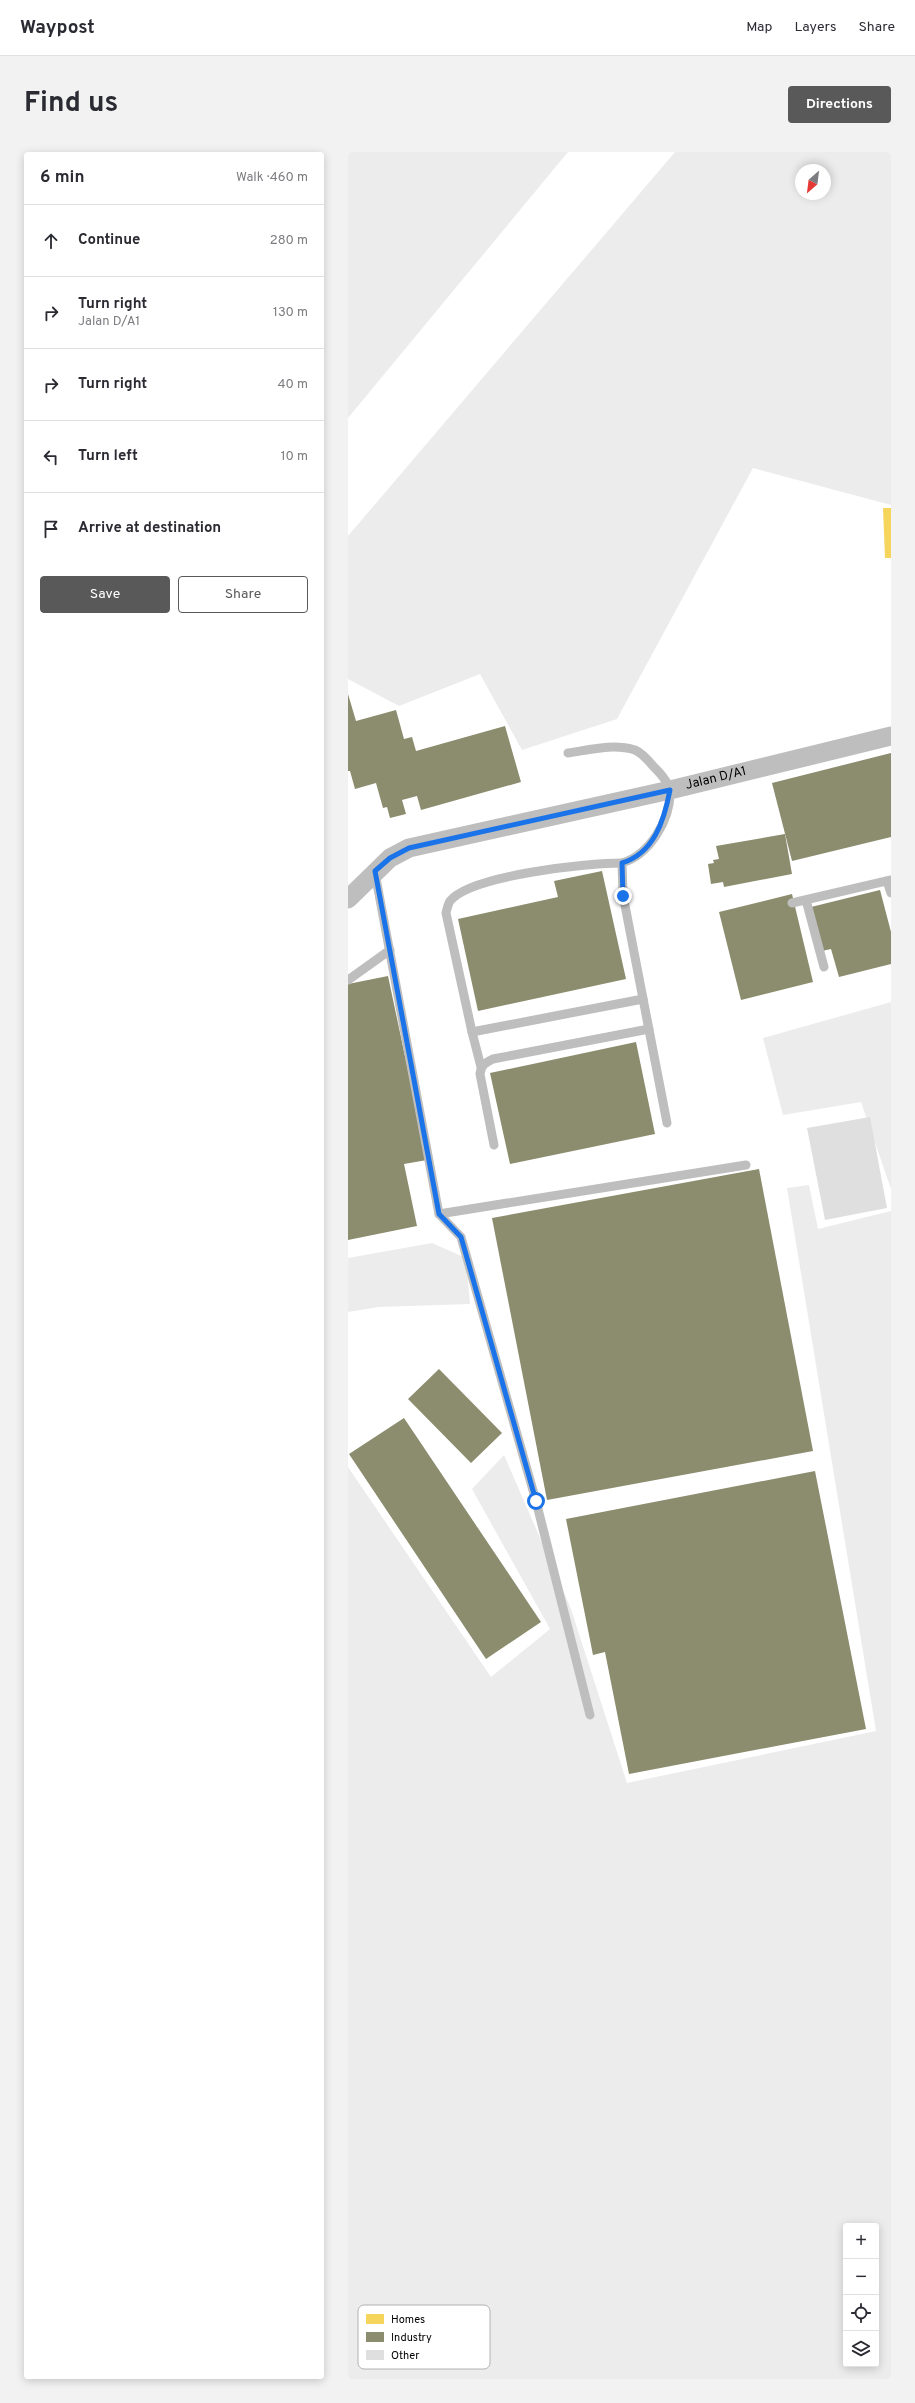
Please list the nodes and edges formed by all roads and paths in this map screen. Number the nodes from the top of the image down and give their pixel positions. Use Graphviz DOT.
graph roads {
  1 [pos="891,736"];
  2 [pos="568,753"];
  3 [pos="670,790"];
  4 [pos="622,863"];
  5 [pos="375,871"];
  6 [pos="889,880"];
  7 [pos="891,893"];
  8 [pos="348,899"];
  9 [pos="806,900"];
  10 [pos="792,903"];
  11 [pos="390,950"];
  12 [pos="824,967"];
  13 [pos="348,980"];
  14 [pos="643,999"];
  15 [pos="649,1029"];
  16 [pos="472,1032"];
  17 [pos="481,1067"];
  18 [pos="667,1124"];
  19 [pos="494,1145"];
  20 [pos="746,1165"];
  21 [pos="439,1214"];
  22 [pos="590,1715"];
  1 -- 3 [label="street, Jalan D/A1"];
  2 -- 3 [label="lane"];
  3 -- 4 [label="lane"];
  3 -- 5 [label="street, Jalan D/A1"];
  4 -- 14 [label="lane"];
  4 -- 16 [label="lane"];
  5 -- 8 [label="street, Jalan D/A1"];
  5 -- 11 [label="lane"];
  6 -- 7 [label="lane"];
  6 -- 9 [label="lane"];
  9 -- 10 [label="lane"];
  9 -- 12 [label="lane"];
  11 -- 13 [label="lane"];
  11 -- 21 [label="lane"];
  14 -- 15 [label="lane"];
  14 -- 16 [label="lane"];
  15 -- 17 [label="lane"];
  15 -- 18 [label="lane"];
  16 -- 17 [label="lane"];
  17 -- 19 [label="lane"];
  20 -- 21 [label="lane"];
  21 -- 22 [label="lane"];
}
